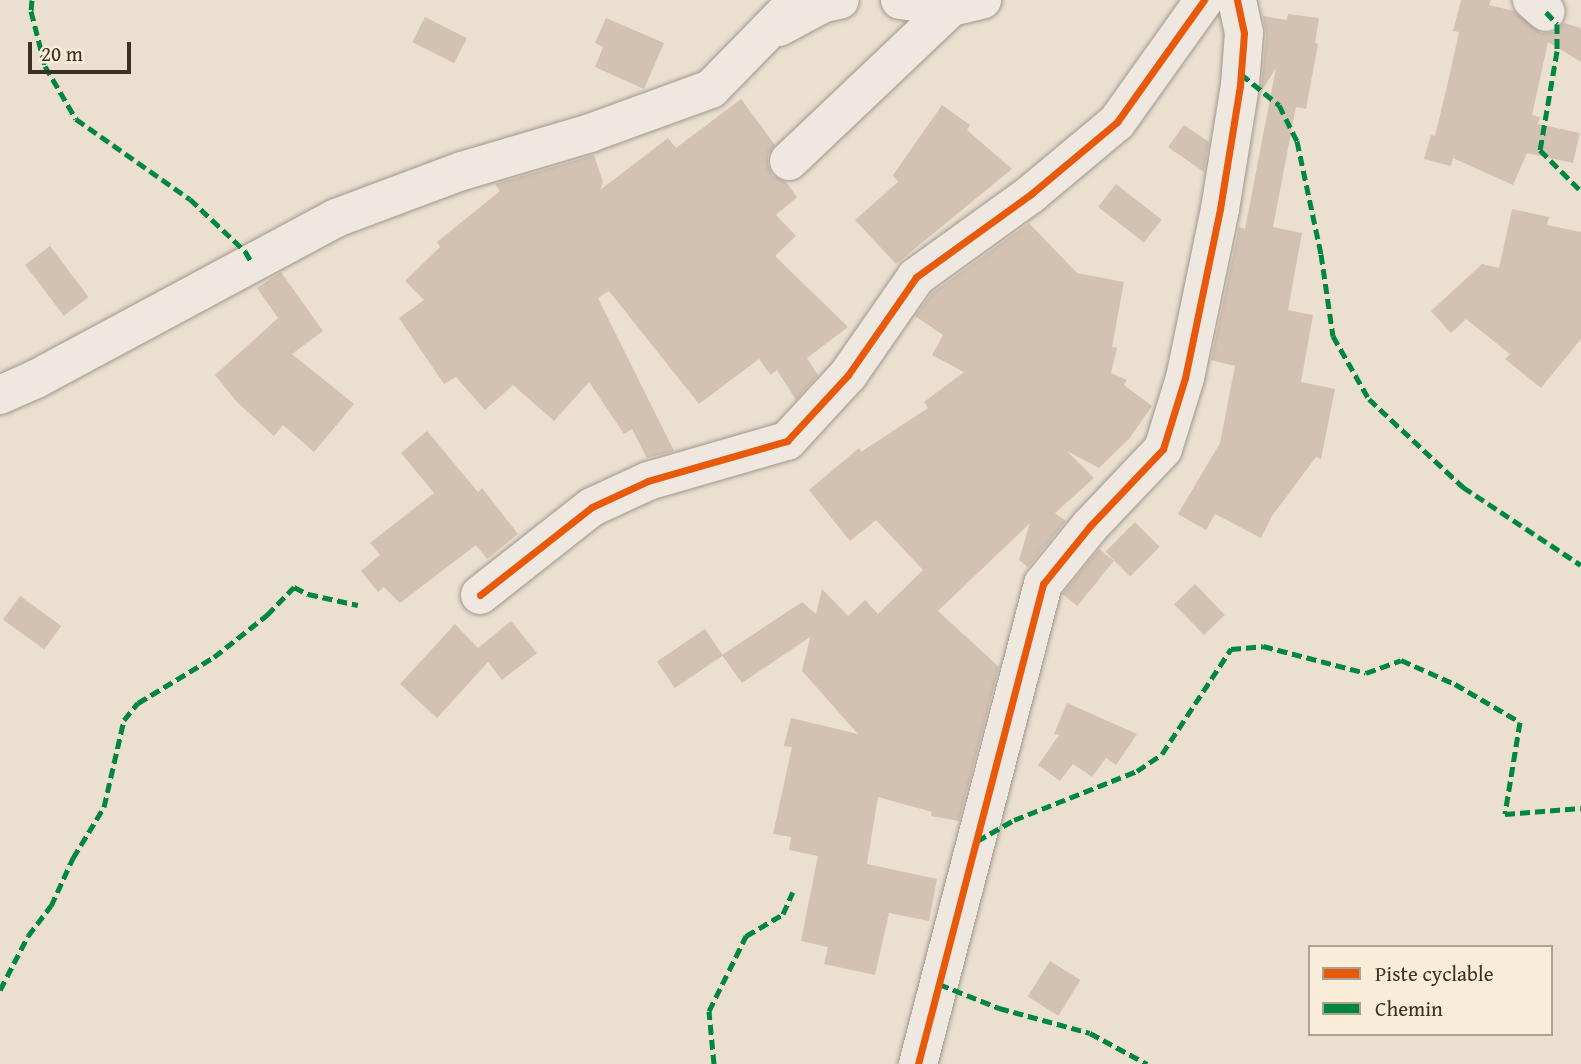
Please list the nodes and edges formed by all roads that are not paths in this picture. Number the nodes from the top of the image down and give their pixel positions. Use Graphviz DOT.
graph roads {
  1 [pos="798,0"];
  2 [pos="840,0"];
  3 [pos="900,0"];
  4 [pos="1204,0"];
  5 [pos="1237,0"];
  6 [pos="966,3"];
  7 [pos="764,35"];
  8 [pos="789,161"];
  9 [pos="0,395"];
  10 [pos="481,595"];
  11 [pos="918,1064"];
  1 -- 7 [label="street"];
  2 -- 7 [label="street"];
  3 -- 6 [label="street"];
  4 -- 10 [label="street"];
  5 -- 11 [label="street"];
  6 -- 8 [label="street"];
  7 -- 9 [label="street"];
}
